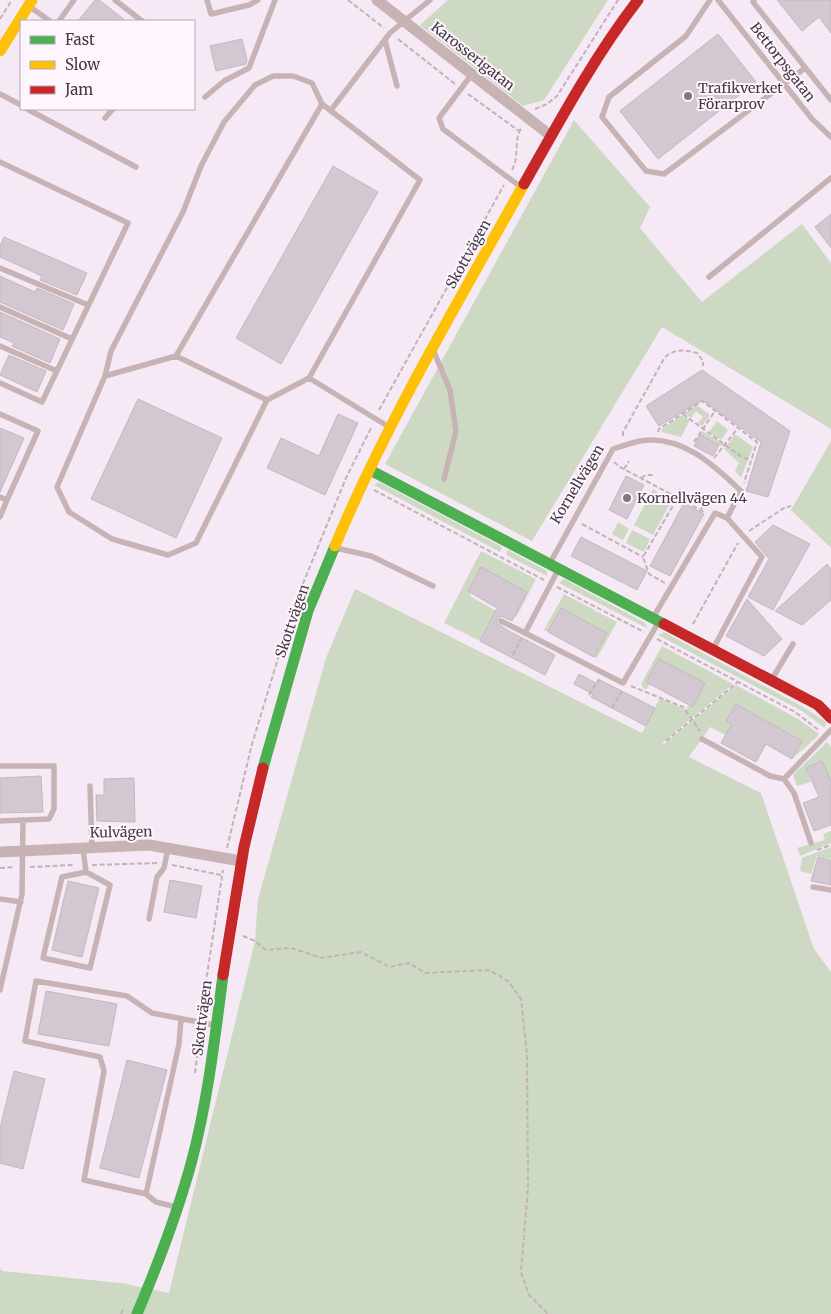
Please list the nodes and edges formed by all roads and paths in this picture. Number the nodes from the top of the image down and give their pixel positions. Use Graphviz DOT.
graph roads {
  1 [pos="12,0"];
  2 [pos="74,0"];
  3 [pos="115,0"];
  4 [pos="207,0"];
  5 [pos="258,0"];
  6 [pos="275,0"];
  7 [pos="348,0"];
  8 [pos="377,0"];
  9 [pos="430,0"];
  10 [pos="638,0"];
  11 [pos="710,0"];
  12 [pos="718,0"];
  13 [pos="754,0"];
  14 [pos="31,3"];
  15 [pos="0,18"];
  16 [pos="20,20"];
  17 [pos="20,20"];
  18 [pos="49,20"];
  19 [pos="60,20"];
  20 [pos="141,20"];
  21 [pos="404,22"];
  22 [pos="390,33"];
  23 [pos="385,40"];
  24 [pos="0,51"];
  25 [pos="805,68"];
  26 [pos="472,74"];
  27 [pos="784,84"];
  28 [pos="397,86"];
  29 [pos="461,88"];
  30 [pos="0,94"];
  31 [pos="205,97"];
  32 [pos="831,100"];
  33 [pos="322,104"];
  34 [pos="20,105"];
  35 [pos="29,110"];
  36 [pos="112,110"];
  37 [pos="331,110"];
  38 [pos="105,118"];
  39 [pos="519,131"];
  40 [pos="551,136"];
  41 [pos="831,137"];
  42 [pos="0,162"];
  43 [pos="136,167"];
  44 [pos="831,178"];
  45 [pos="522,188"];
  46 [pos="0,268"];
  47 [pos="709,277"];
  48 [pos="88,305"];
  49 [pos="0,307"];
  50 [pos="72,339"];
  51 [pos="0,346"];
  52 [pos="433,348"];
  53 [pos="176,356"];
  54 [pos="703,366"];
  55 [pos="57,371"];
  56 [pos="105,376"];
  57 [pos="309,378"];
  58 [pos="0,383"];
  59 [pos="268,400"];
  60 [pos="715,411"];
  61 [pos="0,414"];
  62 [pos="682,414"];
  63 [pos="391,428"];
  64 [pos="702,428"];
  65 [pos="738,428"];
  66 [pos="653,441"];
  67 [pos="725,444"];
  68 [pos="623,446"];
  69 [pos="689,450"];
  70 [pos="609,457"];
  71 [pos="751,459"];
  72 [pos="629,461"];
  73 [pos="711,462"];
  74 [pos="370,470"];
  75 [pos="624,470"];
  76 [pos="653,475"];
  77 [pos="641,478"];
  78 [pos="444,479"];
  79 [pos="362,486"];
  80 [pos="678,488"];
  81 [pos="741,491"];
  82 [pos="0,497"];
  83 [pos="680,499"];
  84 [pos="7,500"];
  85 [pos="705,502"];
  86 [pos="791,506"];
  87 [pos="700,510"];
  88 [pos="713,516"];
  89 [pos="0,517"];
  90 [pos="727,518"];
  91 [pos="574,520"];
  92 [pos="743,535"];
  93 [pos="335,548"];
  94 [pos="643,557"];
  95 [pos="554,565"];
  96 [pos="551,583"];
  97 [pos="433,586"];
  98 [pos="672,586"];
  99 [pos="656,620"];
  100 [pos="501,621"];
  101 [pos="691,629"];
  102 [pos="525,633"];
  103 [pos="650,636"];
  104 [pos="793,644"];
  105 [pos="712,649"];
  106 [pos="513,654"];
  107 [pos="602,672"];
  108 [pos="770,680"];
  109 [pos="738,682"];
  110 [pos="623,683"];
  111 [pos="589,695"];
  112 [pos="612,708"];
  113 [pos="831,718"];
  114 [pos="692,720"];
  115 [pos="831,730"];
  116 [pos="826,735"];
  117 [pos="702,739"];
  118 [pos="666,741"];
  119 [pos="0,766"];
  120 [pos="784,780"];
  121 [pos="90,786"];
  122 [pos="23,820"];
  123 [pos="0,821"];
  124 [pos="811,843"];
  125 [pos="88,848"];
  126 [pos="168,848"];
  127 [pos="24,850"];
  128 [pos="0,852"];
  129 [pos="241,861"];
  130 [pos="165,864"];
  131 [pos="23,867"];
  132 [pos="0,868"];
  133 [pos="85,868"];
  134 [pos="222,875"];
  135 [pos="813,887"];
  136 [pos="831,890"];
  137 [pos="0,899"];
  138 [pos="21,902"];
  139 [pos="149,918"];
  140 [pos="229,931"];
  141 [pos="0,990"];
  142 [pos="181,1019"];
  143 [pos="201,1023"];
  144 [pos="216,1026"];
  145 [pos="195,1074"];
  146 [pos="146,1194"];
  147 [pos="177,1207"];
  148 [pos="125,1305"];
  149 [pos="121,1314"];
  150 [pos="137,1314"];
  151 [pos="548,1314"];
  1 -- 15 [label="path"];
  2 -- 19 [label="lane"];
  3 -- 20 [label="lane"];
  4 -- 5 [label="lane"];
  6 -- 31 [label="lane"];
  7 -- 22 [label="path"];
  8 -- 21 [label="street, Karosserigatan"];
  9 -- 21 [label="lane"];
  10 -- 40 [label="street, Skottvägen"];
  11 -- 27 [label="lane"];
  12 -- 27 [label="lane, Bettorpsgatan"];
  13 -- 25 [label="lane"];
  14 -- 16 [label="street"];
  14 -- 18 [label="lane"];
  17 -- 24 [label="street"];
  21 -- 22 [label="lane"];
  21 -- 26 [label="street, Karosserigatan"];
  22 -- 23 [label="lane"];
  22 -- 29 [label="path"];
  23 -- 28 [label="lane"];
  23 -- 37 [label="lane"];
  25 -- 27 [label="lane"];
  25 -- 32 [label="lane"];
  26 -- 29 [label="lane"];
  26 -- 40 [label="street, Karosserigatan"];
  27 -- 41 [label="lane, Bettorpsgatan"];
  29 -- 39 [label="path"];
  29 -- 45 [label="lane"];
  30 -- 34 [label="lane"];
  33 -- 37 [label="lane"];
  33 -- 53 [label="lane"];
  33 -- 56 [label="lane"];
  35 -- 43 [label="lane"];
  36 -- 38 [label="lane"];
  37 -- 57 [label="lane"];
  40 -- 45 [label="street, Skottvägen"];
  42 -- 48 [label="lane"];
  44 -- 47 [label="lane"];
  45 -- 52 [label="street, Skottvägen"];
  46 -- 48 [label="lane"];
  48 -- 50 [label="lane"];
  49 -- 50 [label="lane"];
  50 -- 55 [label="lane"];
  51 -- 55 [label="lane"];
  52 -- 63 [label="street, Skottvägen"];
  52 -- 78 [label="lane"];
  53 -- 56 [label="lane"];
  53 -- 59 [label="lane"];
  54 -- 68 [label="path"];
  55 -- 58 [label="lane"];
  56 -- 59 [label="lane"];
  57 -- 59 [label="lane"];
  57 -- 63 [label="lane"];
  60 -- 62 [label="path"];
  60 -- 64 [label="path"];
  60 -- 65 [label="path"];
  61 -- 84 [label="lane"];
  62 -- 64 [label="path"];
  62 -- 66 [label="path"];
  63 -- 74 [label="street, Skottvägen"];
  64 -- 67 [label="path"];
  64 -- 69 [label="path"];
  65 -- 67 [label="path"];
  65 -- 71 [label="path"];
  66 -- 68 [label="lane, Kornellvägen"];
  66 -- 69 [label="lane, Kornellvägen"];
  67 -- 71 [label="path"];
  67 -- 73 [label="path"];
  68 -- 70 [label="lane, Kornellvägen"];
  69 -- 73 [label="lane, Kornellvägen"];
  70 -- 75 [label="path"];
  70 -- 91 [label="lane, Kornellvägen"];
  71 -- 81 [label="path"];
  72 -- 75 [label="path"];
  73 -- 81 [label="lane, Kornellvägen"];
  74 -- 79 [label="street, Skottvägen"];
  74 -- 95 [label="street"];
  75 -- 77 [label="path"];
  76 -- 77 [label="path"];
  77 -- 83 [label="path"];
  79 -- 93 [label="street, Skottvägen"];
  79 -- 96 [label="path"];
  80 -- 83 [label="path"];
  81 -- 90 [label="lane"];
  82 -- 84 [label="lane"];
  83 -- 87 [label="path"];
  83 -- 94 [label="path"];
  84 -- 89 [label="lane"];
  85 -- 87 [label="path"];
  86 -- 92 [label="path"];
  87 -- 88 [label="path"];
  88 -- 90 [label="lane"];
  88 -- 98 [label="lane"];
  90 -- 92 [label="lane"];
  91 -- 94 [label="path"];
  91 -- 95 [label="lane, Kornellvägen"];
  92 -- 101 [label="path"];
  92 -- 105 [label="lane"];
  93 -- 97 [label="lane"];
  93 -- 129 [label="street, Skottvägen"];
  94 -- 98 [label="path"];
  95 -- 96 [label="lane, Kornellvägen"];
  95 -- 99 [label="street"];
  96 -- 102 [label="lane, Kornellvägen"];
  96 -- 103 [label="path"];
  98 -- 99 [label="lane"];
  99 -- 103 [label="lane"];
  99 -- 105 [label="street"];
  100 -- 102 [label="lane"];
  102 -- 106 [label="path"];
  102 -- 107 [label="lane"];
  103 -- 109 [label="path"];
  103 -- 110 [label="lane"];
  104 -- 108 [label="lane"];
  105 -- 108 [label="street"];
  107 -- 110 [label="lane"];
  107 -- 111 [label="path"];
  108 -- 113 [label="street"];
  109 -- 114 [label="path"];
  109 -- 116 [label="path"];
  110 -- 112 [label="path"];
  110 -- 114 [label="path"];
  114 -- 117 [label="path"];
  114 -- 118 [label="path"];
  115 -- 116 [label="lane"];
  116 -- 120 [label="lane"];
  117 -- 120 [label="lane"];
  119 -- 122 [label="lane"];
  120 -- 124 [label="lane"];
  121 -- 125 [label="lane"];
  122 -- 123 [label="lane"];
  122 -- 127 [label="lane"];
  125 -- 126 [label="street, Kulvägen"];
  125 -- 127 [label="street, Kulvägen"];
  125 -- 133 [label="lane"];
  126 -- 129 [label="street, Kulvägen"];
  126 -- 130 [label="lane"];
  127 -- 128 [label="street, Kulvägen"];
  127 -- 131 [label="lane"];
  129 -- 140 [label="street, Skottvägen"];
  130 -- 133 [label="path"];
  130 -- 134 [label="path"];
  130 -- 139 [label="lane"];
  131 -- 132 [label="path"];
  131 -- 133 [label="path"];
  131 -- 138 [label="lane"];
  133 -- 133 [label="lane"];
  135 -- 136 [label="lane"];
  137 -- 138 [label="lane"];
  138 -- 141 [label="lane"];
  140 -- 144 [label="street, Skottvägen"];
  140 -- 151 [label="path"];
  142 -- 143 [label="lane"];
  142 -- 146 [label="lane"];
  142 -- 146 [label="lane"];
  143 -- 144 [label="lane"];
  143 -- 145 [label="path"];
  144 -- 147 [label="street, Skottvägen"];
  146 -- 147 [label="lane"];
  147 -- 150 [label="street, Skottvägen"];
  148 -- 149 [label="path"];
}
